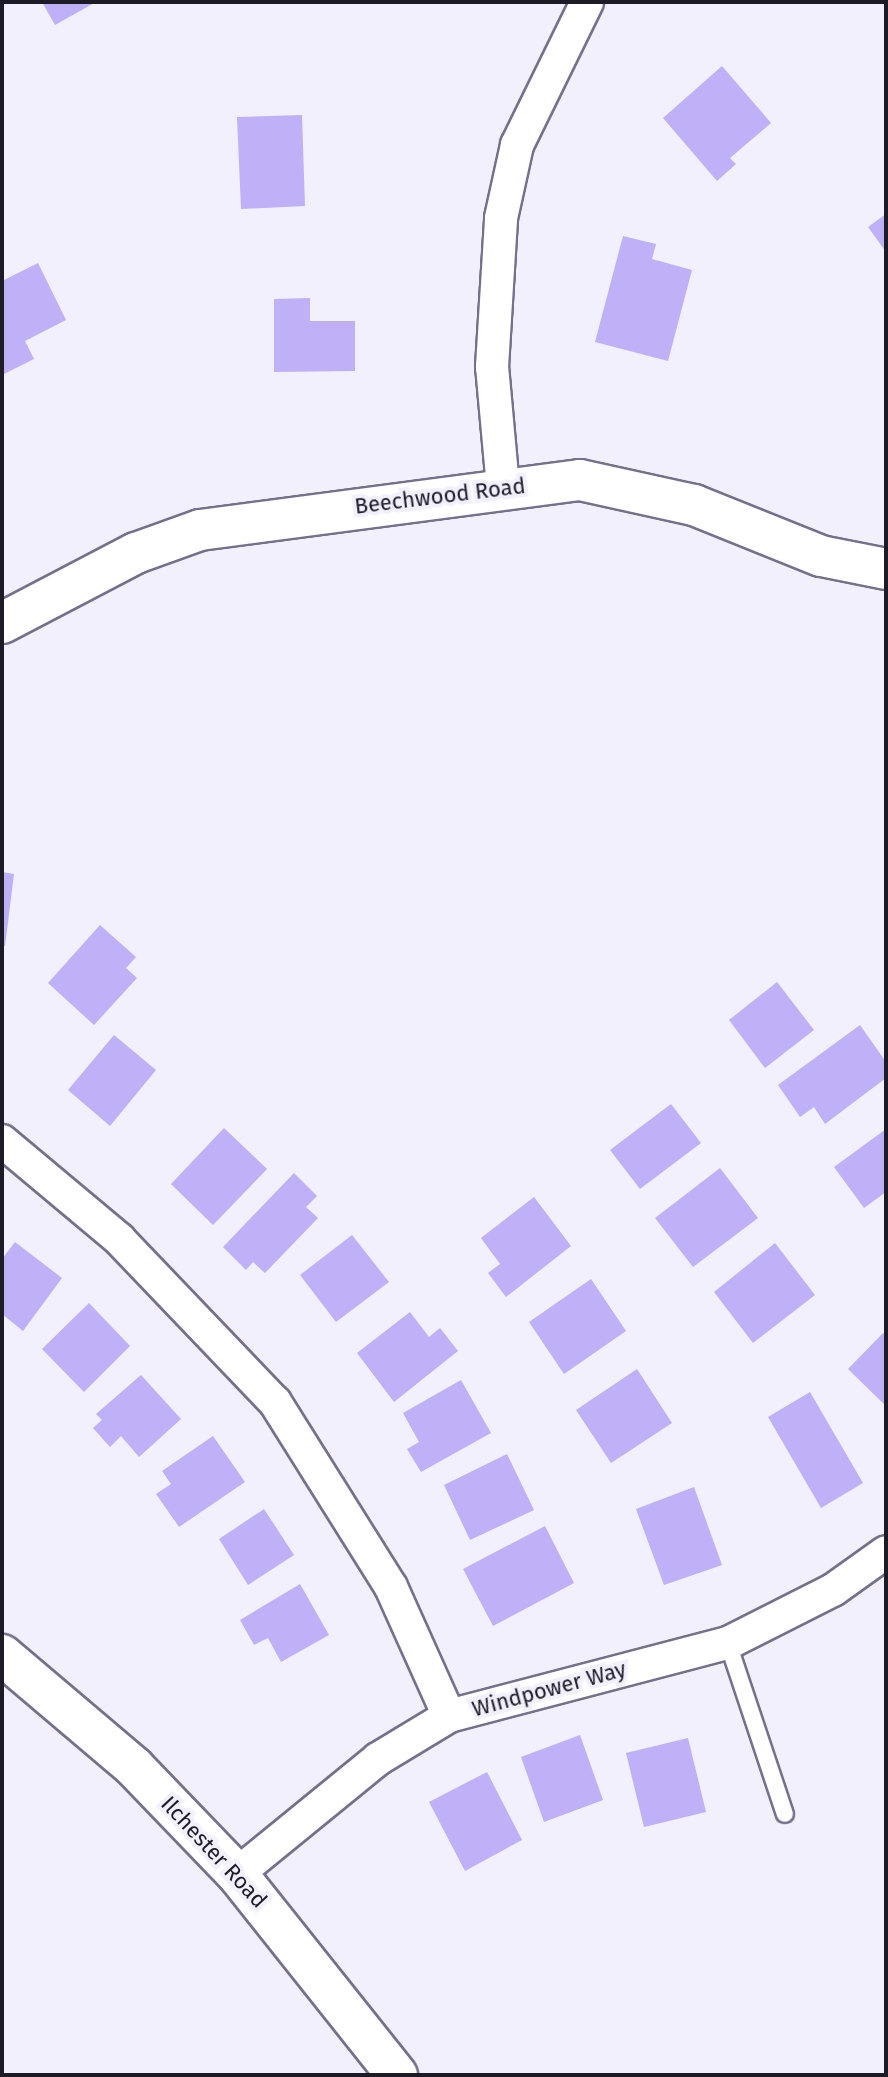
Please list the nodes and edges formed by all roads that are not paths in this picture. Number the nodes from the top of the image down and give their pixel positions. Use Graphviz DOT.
graph roads {
  1 [pos="587,2"];
  2 [pos="503,487"];
  3 [pos="886,569"];
  4 [pos="2,623"];
  5 [pos="2,1141"];
  6 [pos="886,1552"];
  7 [pos="728,1643"];
  8 [pos="2,1655"];
  9 [pos="449,1716"];
  10 [pos="785,1814"];
  11 [pos="237,1874"];
  12 [pos="397,2075"];
  1 -- 2 [label="street"];
  2 -- 3 [label="street, Beechwood Road"];
  2 -- 4 [label="street, Beechwood Road"];
  5 -- 9 [label="street"];
  6 -- 7 [label="street, Windpower Way"];
  7 -- 9 [label="street, Windpower Way"];
  7 -- 10 [label="lane"];
  8 -- 11 [label="street, Ilchester Road"];
  9 -- 11 [label="street, Windpower Way"];
  11 -- 12 [label="street, Ilchester Road"];
}
